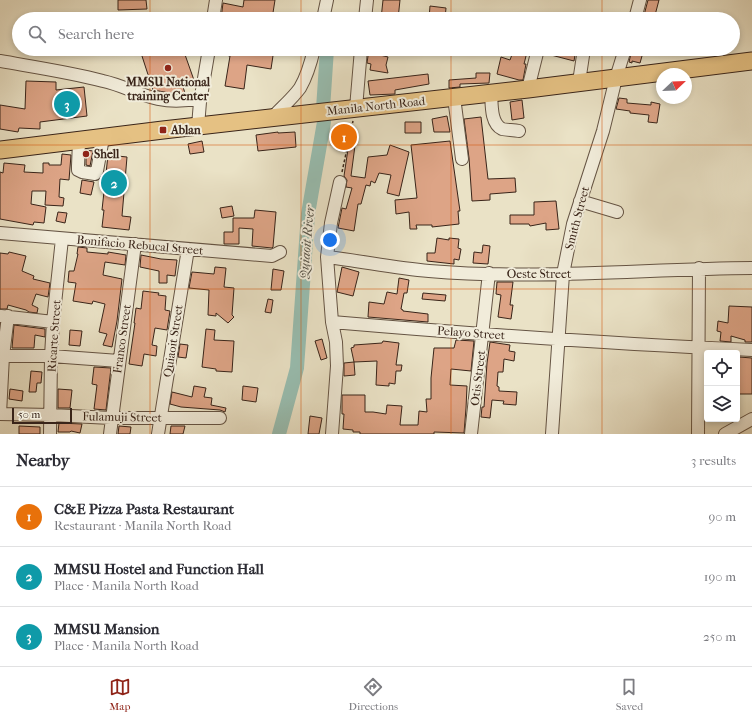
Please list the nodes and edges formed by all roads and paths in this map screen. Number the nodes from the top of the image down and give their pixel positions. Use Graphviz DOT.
graph roads {
  1 [pos="216,0"];
  2 [pos="327,0"];
  3 [pos="367,0"];
  4 [pos="640,0"];
  5 [pos="214,12"];
  6 [pos="324,12"];
  7 [pos="366,12"];
  8 [pos="637,12"];
  9 [pos="208,56"];
  10 [pos="312,56"];
  11 [pos="361,56"];
  12 [pos="536,56"];
  13 [pos="583,56"];
  14 [pos="624,56"];
  15 [pos="0,61"];
  16 [pos="752,61"];
  17 [pos="616,78"];
  18 [pos="579,82"];
  19 [pos="528,89"];
  20 [pos="491,92"];
  21 [pos="454,97"];
  22 [pos="201,98"];
  23 [pos="350,109"];
  24 [pos="272,118"];
  25 [pos="198,126"];
  26 [pos="519,131"];
  27 [pos="103,138"];
  28 [pos="79,141"];
  29 [pos="0,150"];
  30 [pos="462,159"];
  31 [pos="340,182"];
  32 [pos="580,201"];
  33 [pos="617,212"];
  34 [pos="0,233"];
  35 [pos="62,239"];
  36 [pos="135,244"];
  37 [pos="188,249"];
  38 [pos="280,252"];
  39 [pos="327,257"];
  40 [pos="699,268"];
  41 [pos="752,268"];
  42 [pos="489,273"];
  43 [pos="563,274"];
  44 [pos="4,316"];
  45 [pos="53,322"];
  46 [pos="332,322"];
  47 [pos="483,334"];
  48 [pos="559,338"];
  49 [pos="698,348"];
  50 [pos="752,350"];
  51 [pos="1,356"];
  52 [pos="51,356"];
  53 [pos="119,361"];
  54 [pos="0,414"];
  55 [pos="51,415"];
  56 [pos="111,418"];
  57 [pos="161,418"];
  58 [pos="220,418"];
  59 [pos="752,419"];
  60 [pos="50,434"];
  61 [pos="110,434"];
  62 [pos="158,434"];
  63 [pos="332,434"];
  64 [pos="471,434"];
  65 [pos="552,434"];
  66 [pos="698,434"];
  67 [pos="725,434"];
  1 -- 5 [label="street"];
  2 -- 6 [label="street"];
  3 -- 7 [label="street"];
  4 -- 8 [label="street"];
  9 -- 22 [label="street"];
  10 -- 24 [label="street"];
  11 -- 23 [label="street"];
  12 -- 19 [label="street"];
  13 -- 18 [label="street"];
  14 -- 17 [label="street, Smith Street"];
  15 -- 22 [label="street"];
  16 -- 17 [label="highway, Manila North Road"];
  17 -- 18 [label="highway, Manila North Road"];
  17 -- 32 [label="street, Smith Street"];
  18 -- 19 [label="highway, Manila North Road"];
  19 -- 20 [label="highway, Manila North Road"];
  20 -- 21 [label="highway, Manila North Road"];
  20 -- 26 [label="street"];
  21 -- 23 [label="highway, Manila North Road"];
  21 -- 30 [label="street"];
  22 -- 25 [label="street"];
  23 -- 24 [label="highway, Manila North Road"];
  23 -- 31 [label="path"];
  24 -- 25 [label="highway, Manila North Road"];
  25 -- 27 [label="highway, Manila North Road"];
  27 -- 28 [label="highway, Manila North Road"];
  27 -- 28 [label="street"];
  28 -- 29 [label="highway, Manila North Road"];
  31 -- 39 [label="street"];
  32 -- 33 [label="street"];
  32 -- 43 [label="street, Smith Street"];
  34 -- 35 [label="street, Bonifacio Rebucal Street"];
  35 -- 36 [label="street, Bonifacio Rebucal Street"];
  35 -- 45 [label="street, Ricarte Street"];
  36 -- 37 [label="street, Bonifacio Rebucal Street"];
  36 -- 53 [label="street, Franco Street"];
  37 -- 38 [label="street, Bonifacio Rebucal Street"];
  37 -- 57 [label="street, Quiaoit Street"];
  39 -- 42 [label="street, Oeste Street"];
  39 -- 46 [label="street"];
  40 -- 41 [label="street, Oeste Street"];
  40 -- 43 [label="street, Oeste Street"];
  40 -- 49 [label="street"];
  42 -- 43 [label="street, Oeste Street"];
  42 -- 47 [label="street, Otis Street"];
  43 -- 48 [label="street, Smith Street"];
  44 -- 45 [label="street"];
  44 -- 51 [label="street"];
  45 -- 52 [label="street, Ricarte Street"];
  46 -- 47 [label="street, Pelayo Street"];
  46 -- 63 [label="street"];
  47 -- 48 [label="street, Pelayo Street"];
  47 -- 64 [label="street, Otis Street"];
  48 -- 49 [label="street, Pelayo Street"];
  48 -- 65 [label="street, Smith Street"];
  49 -- 50 [label="street, Pelayo Street"];
  49 -- 66 [label="street"];
  51 -- 52 [label="street"];
  51 -- 54 [label="street"];
  52 -- 53 [label="street"];
  52 -- 55 [label="street, Ricarte Street"];
  53 -- 56 [label="street, Franco Street"];
  54 -- 55 [label="street, Fulamuji Street"];
  55 -- 56 [label="street, Fulamuji Street"];
  55 -- 60 [label="street, Ricarte Street"];
  56 -- 57 [label="street, Fulamuji Street"];
  56 -- 61 [label="street, Franco Street"];
  57 -- 58 [label="street, Fulamuji Street"];
  57 -- 62 [label="street, Quiaoit Street"];
  59 -- 67 [label="street"];
}
